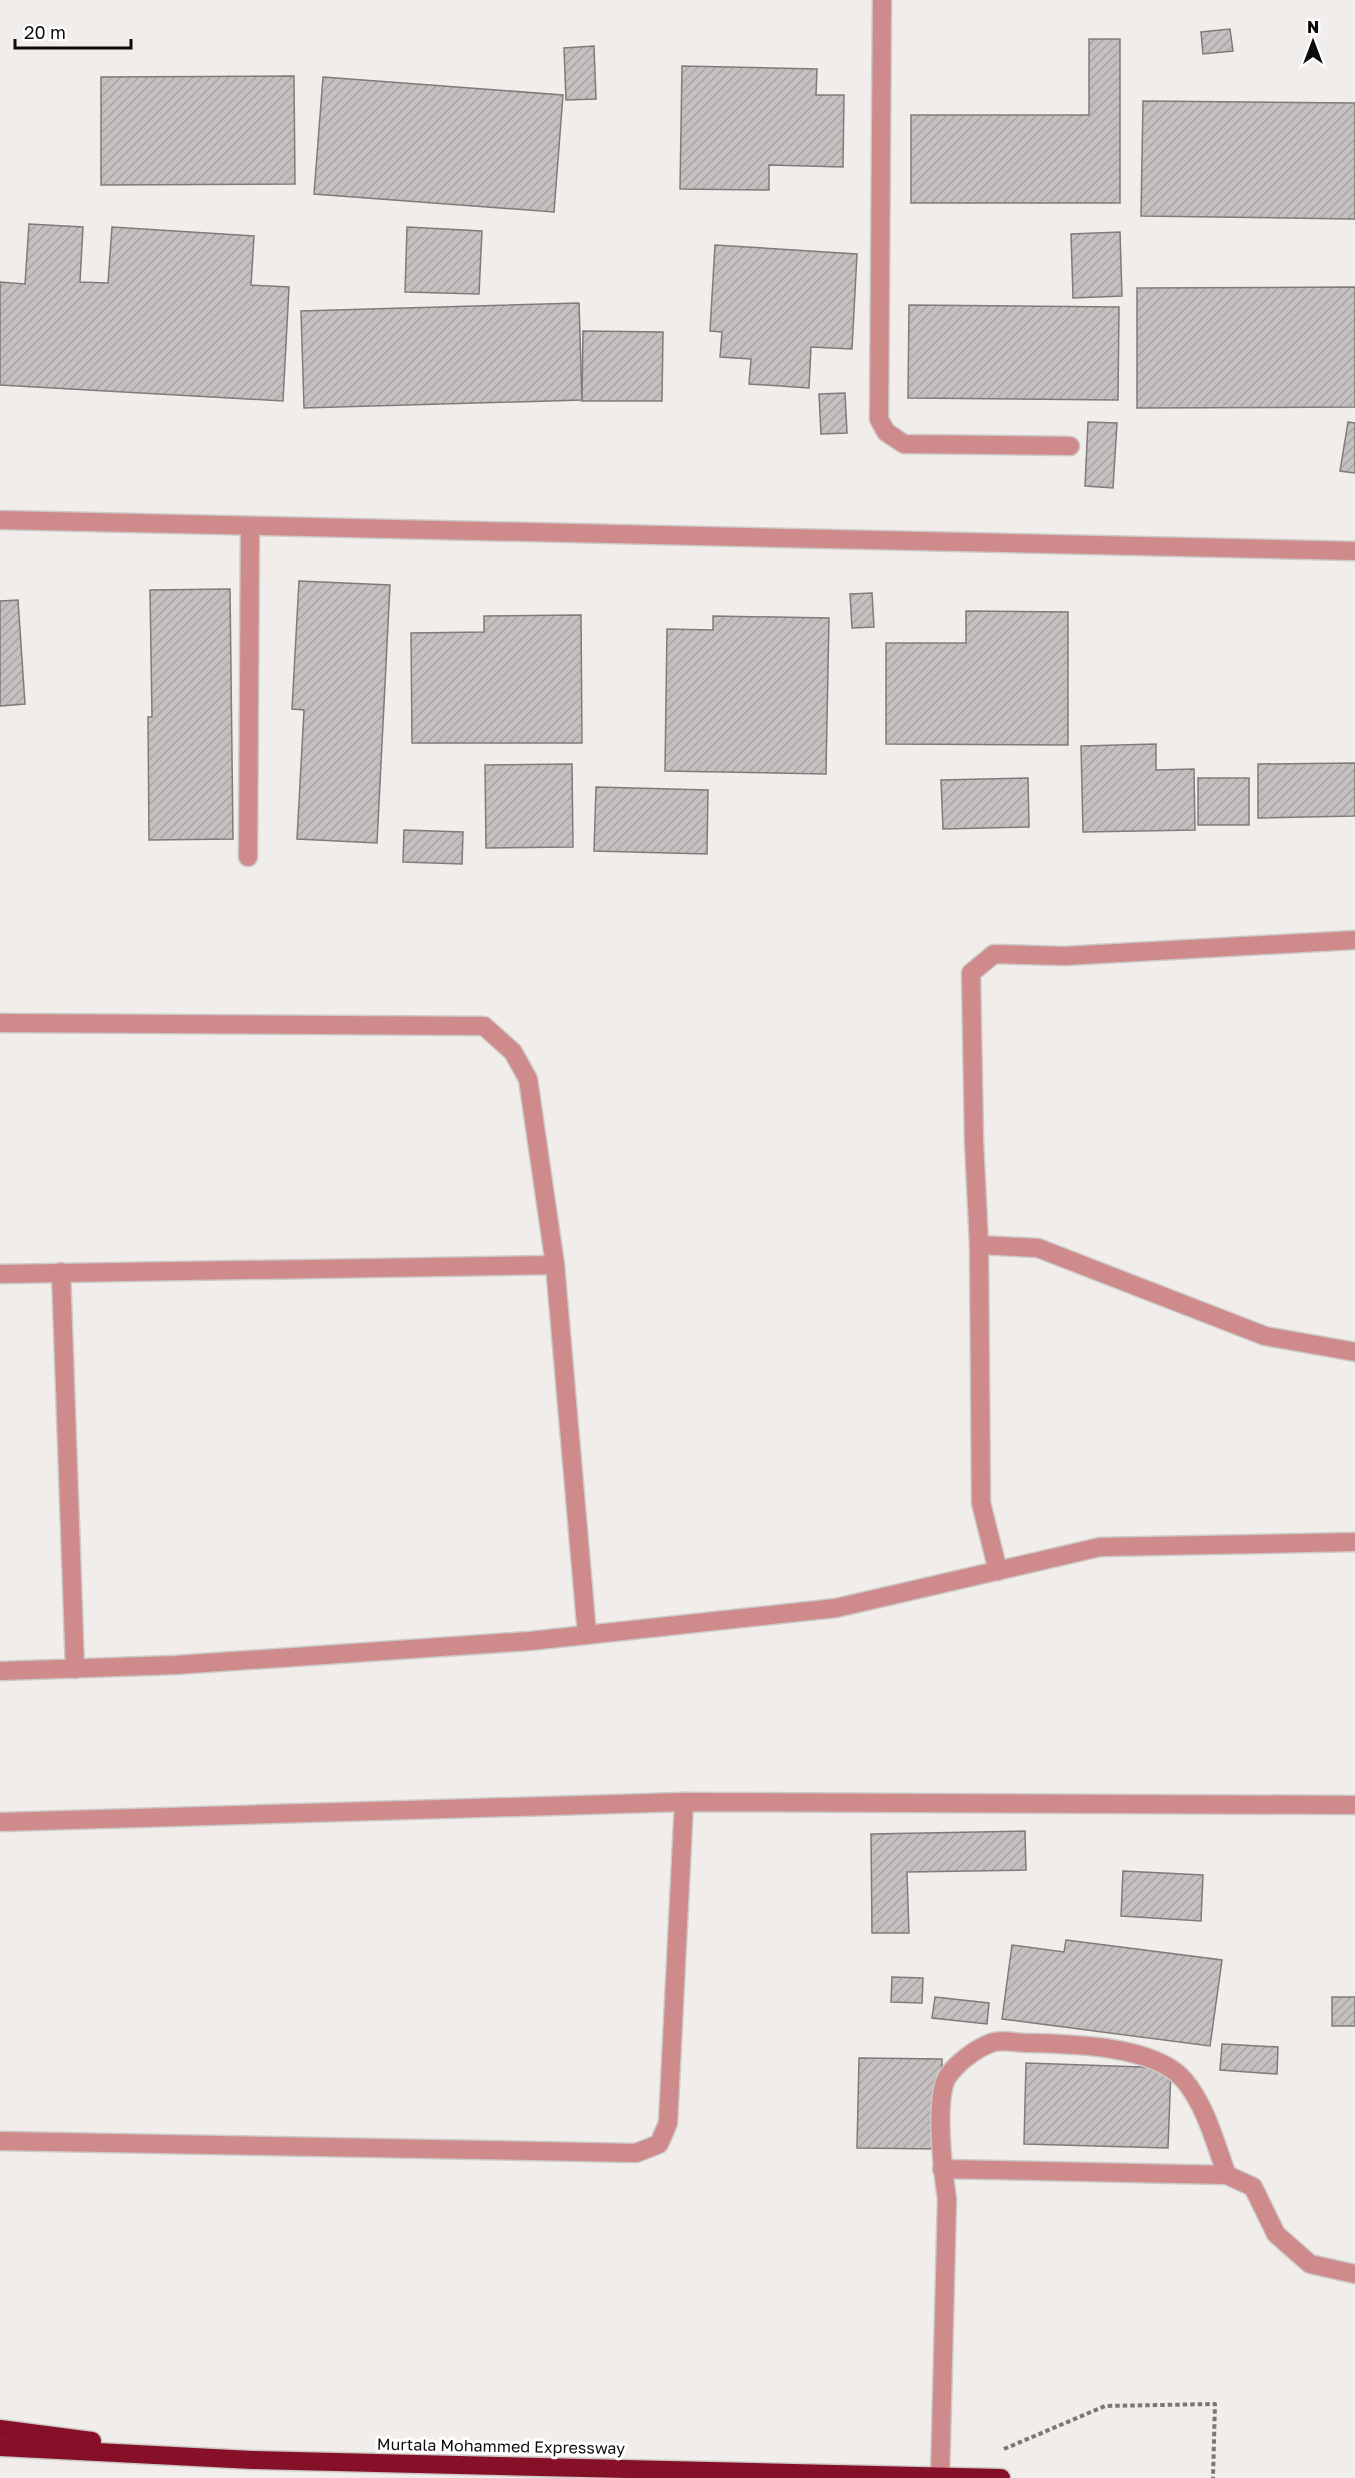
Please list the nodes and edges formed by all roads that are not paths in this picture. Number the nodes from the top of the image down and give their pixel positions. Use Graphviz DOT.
graph roads {
  1 [pos="882,0"];
  2 [pos="1070,446"];
  3 [pos="0,520"];
  4 [pos="250,526"];
  5 [pos="1355,551"];
  6 [pos="248,857"];
  7 [pos="1355,940"];
  8 [pos="0,1023"];
  9 [pos="979,1245"];
  10 [pos="555,1265"];
  11 [pos="61,1272"];
  12 [pos="0,1274"];
  13 [pos="1355,1352"];
  14 [pos="1355,1542"];
  15 [pos="998,1571"];
  16 [pos="587,1635"];
  17 [pos="75,1669"];
  18 [pos="0,1671"];
  19 [pos="684,1802"];
  20 [pos="1355,1805"];
  21 [pos="0,1822"];
  22 [pos="0,2140"];
  23 [pos="942,2169"];
  24 [pos="1227,2175"];
  25 [pos="1355,2274"];
  26 [pos="0,2429"];
  27 [pos="0,2447"];
  28 [pos="252,2460"];
  29 [pos="940,2476"];
  30 [pos="1001,2478"];
  1 -- 2 [label="street"];
  3 -- 4 [label="street"];
  4 -- 5 [label="street"];
  4 -- 6 [label="street"];
  7 -- 9 [label="street"];
  8 -- 10 [label="street"];
  9 -- 13 [label="street"];
  9 -- 15 [label="street"];
  10 -- 11 [label="street"];
  10 -- 16 [label="street"];
  11 -- 12 [label="street"];
  11 -- 17 [label="street"];
  14 -- 15 [label="street"];
  15 -- 16 [label="street"];
  16 -- 17 [label="street"];
  17 -- 18 [label="street"];
  19 -- 20 [label="street"];
  19 -- 21 [label="street"];
  19 -- 22 [label="street"];
  23 -- 24 [label="street"];
  23 -- 24 [label="street"];
  23 -- 29 [label="street"];
  24 -- 25 [label="street"];
  26 -- 28 [label="highway"];
  27 -- 28 [label="highway, Murtala Mohammed Expressway"];
  28 -- 29 [label="highway, Murtala Mohammed Expressway"];
  29 -- 30 [label="highway, Murtala Mohammed Expressway"];
}
